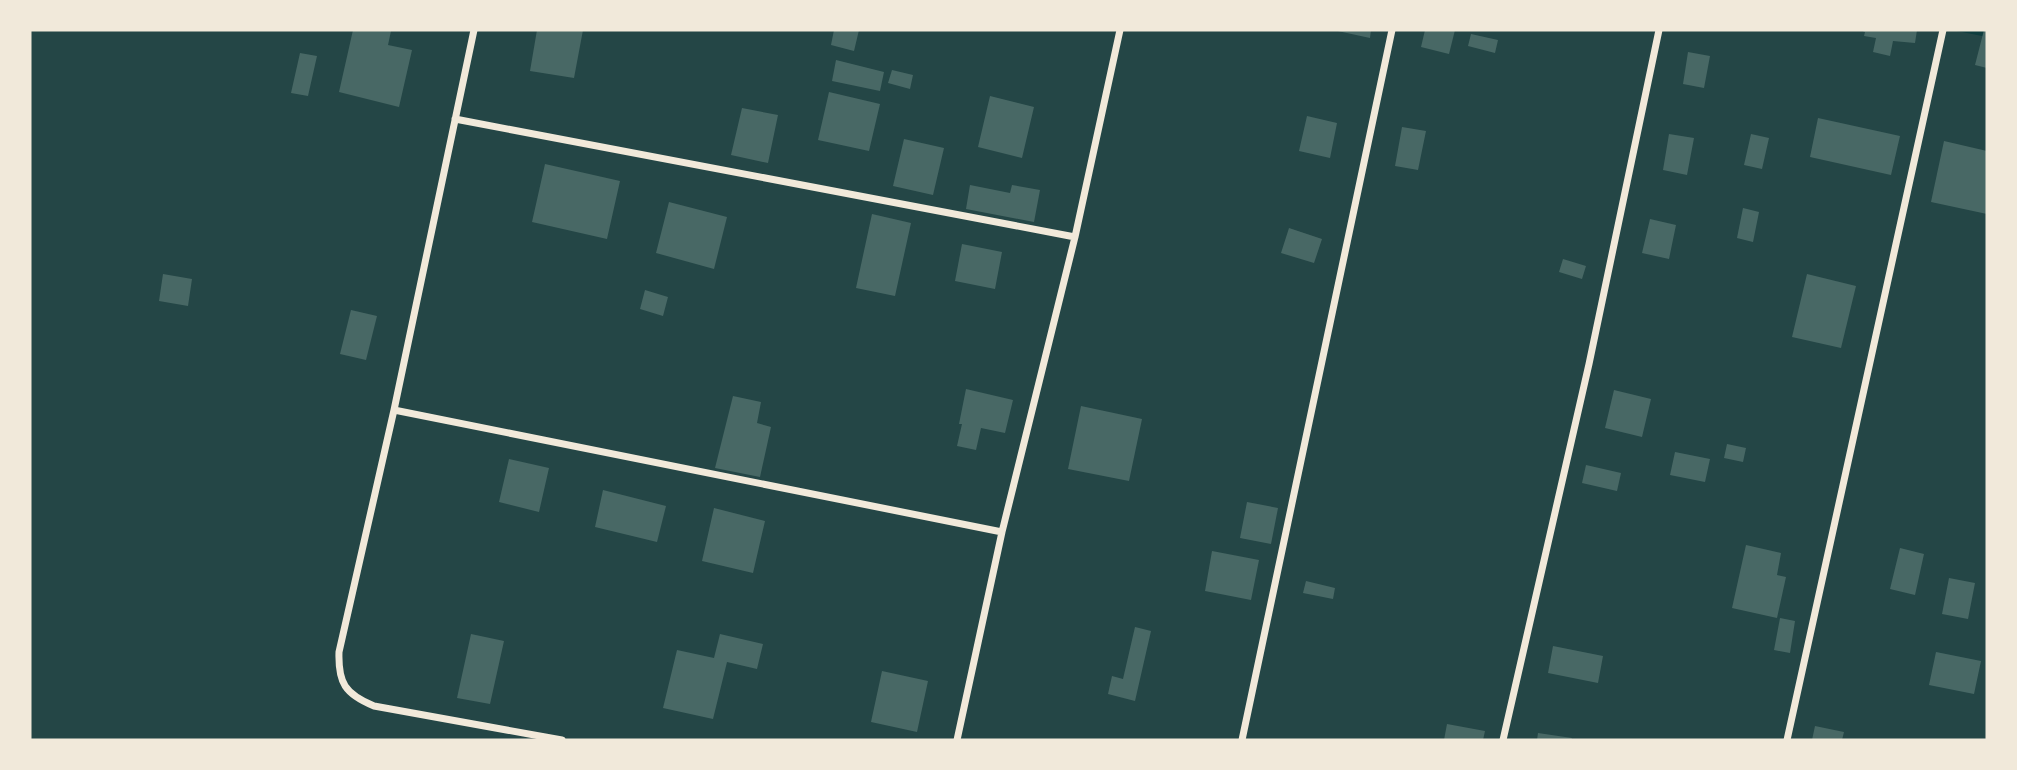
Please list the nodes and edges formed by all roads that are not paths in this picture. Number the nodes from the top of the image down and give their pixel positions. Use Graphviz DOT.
graph roads {
  1 [pos="474,30"];
  2 [pos="1120,30"];
  3 [pos="1392,30"];
  4 [pos="1659,30"];
  5 [pos="1943,30"];
  6 [pos="455,119"];
  7 [pos="1075,237"];
  8 [pos="394,410"];
  9 [pos="1002,532"];
  10 [pos="562,740"];
  11 [pos="957,740"];
  12 [pos="1242,740"];
  13 [pos="1503,740"];
  14 [pos="1787,740"];
  1 -- 6 [label="street"];
  2 -- 7 [label="street"];
  3 -- 12 [label="street"];
  4 -- 13 [label="street"];
  5 -- 14 [label="street"];
  6 -- 7 [label="street"];
  6 -- 8 [label="street"];
  7 -- 9 [label="street"];
  8 -- 9 [label="street"];
  8 -- 10 [label="street"];
  9 -- 11 [label="street"];
}
